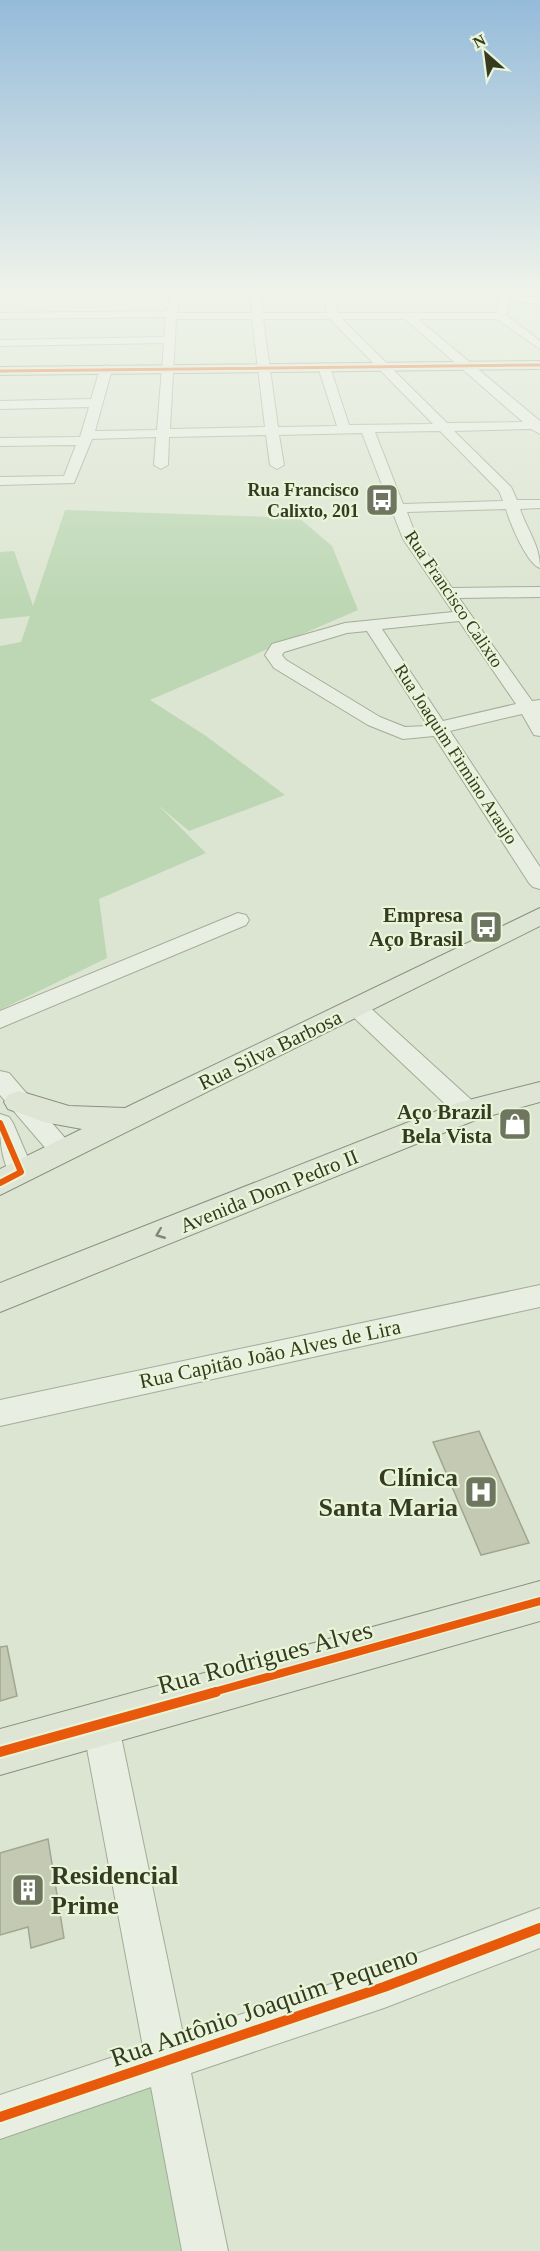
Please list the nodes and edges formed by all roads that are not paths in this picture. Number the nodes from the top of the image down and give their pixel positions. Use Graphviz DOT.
graph roads {
  1 [pos="99,393"];
  2 [pos="164,393"];
  3 [pos="266,393"];
  4 [pos="332,393"];
  5 [pos="409,393"];
  6 [pos="497,393"];
  7 [pos="96,403"];
  8 [pos="0,405"];
  9 [pos="444,427"];
  10 [pos="538,427"];
  11 [pos="344,429"];
  12 [pos="367,429"];
  13 [pos="272,430"];
  14 [pos="162,432"];
  15 [pos="85,438"];
  16 [pos="0,442"];
  17 [pos="161,465"];
  18 [pos="277,465"];
  19 [pos="0,481"];
  20 [pos="540,504"];
  21 [pos="511,505"];
  22 [pos="399,508"];
  23 [pos="540,563"];
  24 [pos="540,592"];
  25 [pos="449,593"];
  26 [pos="465,616"];
  27 [pos="372,626"];
  28 [pos="533,706"];
  29 [pos="439,728"];
  30 [pos="540,731"];
  31 [pos="540,883"];
  32 [pos="540,916"];
  33 [pos="238,920"];
  34 [pos="357,1008"];
  35 [pos="0,1020"];
  36 [pos="539,1094"];
  37 [pos="6,1101"];
  38 [pos="468,1111"];
  39 [pos="131,1117"];
  40 [pos="62,1151"];
  41 [pos="10,1178"];
  42 [pos="540,1296"];
  43 [pos="0,1298"];
  44 [pos="0,1413"];
  45 [pos="539,1603"];
  46 [pos="100,1722"];
  47 [pos="0,1752"];
  48 [pos="540,1928"];
  49 [pos="169,2061"];
  50 [pos="0,2117"];
  51 [pos="205,2251"];
  1 -- 7 [label="street"];
  2 -- 14 [label="street"];
  3 -- 13 [label="street"];
  4 -- 11 [label="street"];
  5 -- 9 [label="street"];
  6 -- 10 [label="street"];
  7 -- 8 [label="street"];
  7 -- 15 [label="street"];
  9 -- 10 [label="street"];
  9 -- 12 [label="street"];
  9 -- 21 [label="street"];
  11 -- 12 [label="street"];
  11 -- 13 [label="street"];
  12 -- 22 [label="street, Rua Francisco Calixto"];
  13 -- 14 [label="street"];
  13 -- 18 [label="street"];
  14 -- 15 [label="street"];
  14 -- 17 [label="street"];
  15 -- 16 [label="street"];
  15 -- 19 [label="street"];
  20 -- 21 [label="street"];
  21 -- 22 [label="street"];
  21 -- 23 [label="street"];
  22 -- 25 [label="street, Rua Francisco Calixto"];
  24 -- 25 [label="street"];
  25 -- 26 [label="street, Rua Francisco Calixto"];
  26 -- 27 [label="street"];
  26 -- 28 [label="street, Rua Francisco Calixto"];
  27 -- 29 [label="street, Rua Joaquim Firmino Araujo"];
  27 -- 29 [label="street"];
  28 -- 29 [label="street"];
  28 -- 30 [label="street, Rua Francisco Calixto"];
  29 -- 31 [label="street, Rua Joaquim Firmino Araujo"];
  32 -- 34 [label="main road, Rua Silva Barbosa"];
  33 -- 35 [label="street"];
  34 -- 38 [label="street"];
  34 -- 39 [label="main road, Rua Silva Barbosa"];
  36 -- 38 [label="main road, Avenida Dom Pedro II"];
  37 -- 39 [label="main road"];
  37 -- 40 [label="street"];
  37 -- 41 [label="street"];
  38 -- 43 [label="main road, Avenida Dom Pedro II, one-way"];
  39 -- 40 [label="main road, Rua Silva Barbosa"];
  40 -- 41 [label="main road, Rua Silva Barbosa"];
  42 -- 44 [label="street, Rua Capitão João Alves de Lira"];
  45 -- 46 [label="main road, Rua Rodrigues Alves"];
  46 -- 47 [label="main road, Rua Rodrigues Alves"];
  46 -- 49 [label="street"];
  48 -- 49 [label="street, Rua Antônio Joaquim Pequeno"];
  49 -- 50 [label="street, Rua Antônio Joaquim Pequeno"];
  49 -- 51 [label="street"];
}
